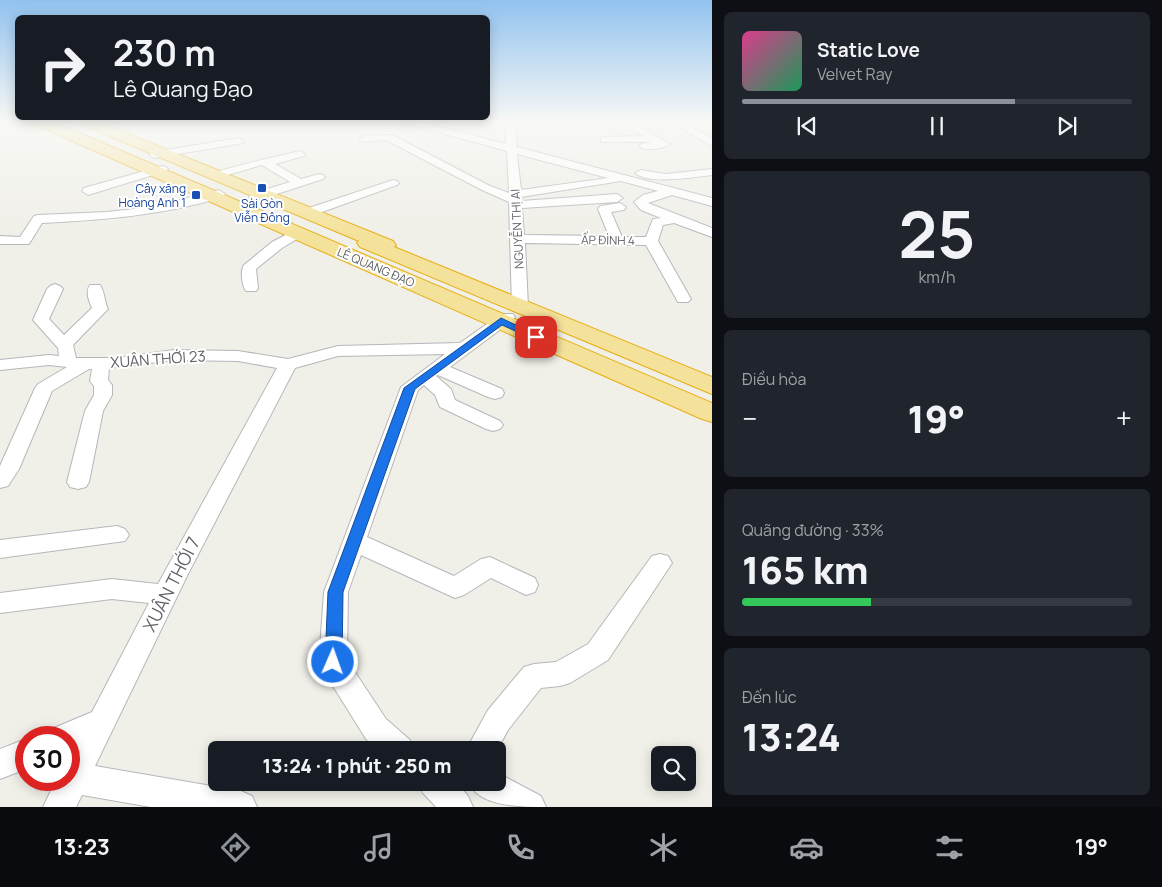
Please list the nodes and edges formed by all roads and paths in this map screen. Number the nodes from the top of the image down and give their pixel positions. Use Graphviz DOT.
graph roads {
  1 [pos="148,159"];
  2 [pos="149,159"];
  3 [pos="151,159"];
  4 [pos="152,159"];
  5 [pos="171,159"];
  6 [pos="280,159"];
  7 [pos="430,159"];
  8 [pos="513,159"];
  9 [pos="545,159"];
  10 [pos="158,162"];
  11 [pos="258,163"];
  12 [pos="712,172"];
  13 [pos="603,174"];
  14 [pos="319,177"];
  15 [pos="621,178"];
  16 [pos="393,183"];
  17 [pos="299,184"];
  18 [pos="216,189"];
  19 [pos="88,191"];
  20 [pos="671,192"];
  21 [pos="712,193"];
  22 [pos="260,195"];
  23 [pos="516,200"];
  24 [pos="618,202"];
  25 [pos="712,202"];
  26 [pos="307,213"];
  27 [pos="675,219"];
  28 [pos="712,233"];
  29 [pos="297,234"];
  30 [pos="518,239"];
  31 [pos="0,240"];
  32 [pos="617,240"];
  33 [pos="651,241"];
  34 [pos="96,288"];
  35 [pos="251,288"];
  36 [pos="55,289"];
  37 [pos="683,298"];
  38 [pos="512,311"];
  39 [pos="464,348"];
  40 [pos="80,358"];
  41 [pos="288,364"];
  42 [pos="0,365"];
  43 [pos="432,372"];
  44 [pos="712,376"];
  45 [pos="712,386"];
  46 [pos="495,393"];
  47 [pos="712,404"];
  48 [pos="712,413"];
  49 [pos="493,425"];
  50 [pos="0,481"];
  51 [pos="78,482"];
  52 [pos="117,535"];
  53 [pos="354,541"];
  54 [pos="0,549"];
  55 [pos="660,563"];
  56 [pos="526,585"];
  57 [pos="165,595"];
  58 [pos="0,603"];
  59 [pos="101,722"];
  60 [pos="80,731"];
  61 [pos="390,741"];
  62 [pos="486,741"];
  63 [pos="15,758"];
  64 [pos="0,764"];
  65 [pos="80,766"];
  66 [pos="80,779"];
  67 [pos="67,791"];
  68 [pos="499,791"];
  69 [pos="59,807"];
  70 [pos="241,807"];
  71 [pos="530,807"];
  1 -- 10 [label="highway, LÊ QUANG ĐẠO"];
  2 -- 10 [label="highway, LÊ QUANG ĐẠO"];
  3 -- 10 [label="highway, LÊ QUANG ĐẠO"];
  4 -- 10 [label="highway, LÊ QUANG ĐẠO"];
  5 -- 10 [label="street"];
  6 -- 17 [label="street"];
  7 -- 23 [label="street"];
  8 -- 23 [label="street, NGUYỄN THỊ AI"];
  9 -- 13 [label="street"];
  10 -- 18 [label="highway, LÊ QUANG ĐẠO"];
  10 -- 19 [label="street"];
  10 -- 22 [label="highway, LÊ QUANG ĐẠO"];
  11 -- 18 [label="street"];
  12 -- 13 [label="street"];
  13 -- 15 [label="street"];
  14 -- 17 [label="street"];
  15 -- 20 [label="street"];
  15 -- 23 [label="street"];
  16 -- 26 [label="street"];
  17 -- 22 [label="street"];
  18 -- 22 [label="highway, LÊ QUANG ĐẠO"];
  18 -- 29 [label="highway, LÊ QUANG ĐẠO"];
  18 -- 31 [label="street"];
  18 -- 38 [label="highway, LÊ QUANG ĐẠO"];
  20 -- 21 [label="street"];
  20 -- 25 [label="street"];
  20 -- 27 [label="street"];
  22 -- 26 [label="highway, LÊ QUANG ĐẠO"];
  22 -- 38 [label="highway, LÊ QUANG ĐẠO"];
  23 -- 24 [label="street"];
  23 -- 30 [label="street, NGUYỄN THỊ AI"];
  24 -- 32 [label="street"];
  26 -- 38 [label="highway, LÊ QUANG ĐẠO"];
  27 -- 28 [label="street"];
  27 -- 33 [label="street, ẤP ĐÌNH 4"];
  29 -- 35 [label="street"];
  29 -- 38 [label="highway, LÊ QUANG ĐẠO"];
  30 -- 32 [label="street, ẤP ĐÌNH 4"];
  30 -- 38 [label="street, NGUYỄN THỊ AI"];
  32 -- 33 [label="street, ẤP ĐÌNH 4"];
  33 -- 37 [label="street"];
  34 -- 40 [label="street"];
  36 -- 40 [label="street"];
  38 -- 39 [label="street"];
  38 -- 44 [label="highway, LÊ QUANG ĐẠO"];
  38 -- 45 [label="highway, LÊ QUANG ĐẠO"];
  38 -- 47 [label="highway, LÊ QUANG ĐẠO"];
  38 -- 48 [label="highway, LÊ QUANG ĐẠO"];
  39 -- 41 [label="street, XUÂN THỚI 23"];
  39 -- 43 [label="street"];
  40 -- 41 [label="street, XUÂN THỚI 23"];
  40 -- 42 [label="street, XUÂN THỚI 23"];
  40 -- 50 [label="street"];
  40 -- 51 [label="street"];
  41 -- 57 [label="street, XUÂN THỚI 7"];
  43 -- 46 [label="street"];
  43 -- 49 [label="street"];
  43 -- 53 [label="street"];
  52 -- 54 [label="street"];
  53 -- 56 [label="street"];
  53 -- 61 [label="street"];
  55 -- 62 [label="street"];
  57 -- 58 [label="street"];
  57 -- 59 [label="street, XUÂN THỚI 7"];
  59 -- 60 [label="street"];
  59 -- 65 [label="street, XUÂN THỚI 7"];
  63 -- 64 [label="street"];
  66 -- 70 [label="street"];
  67 -- 69 [label="street, XUÂN THỚI 7"];
  68 -- 71 [label="street"];
}
